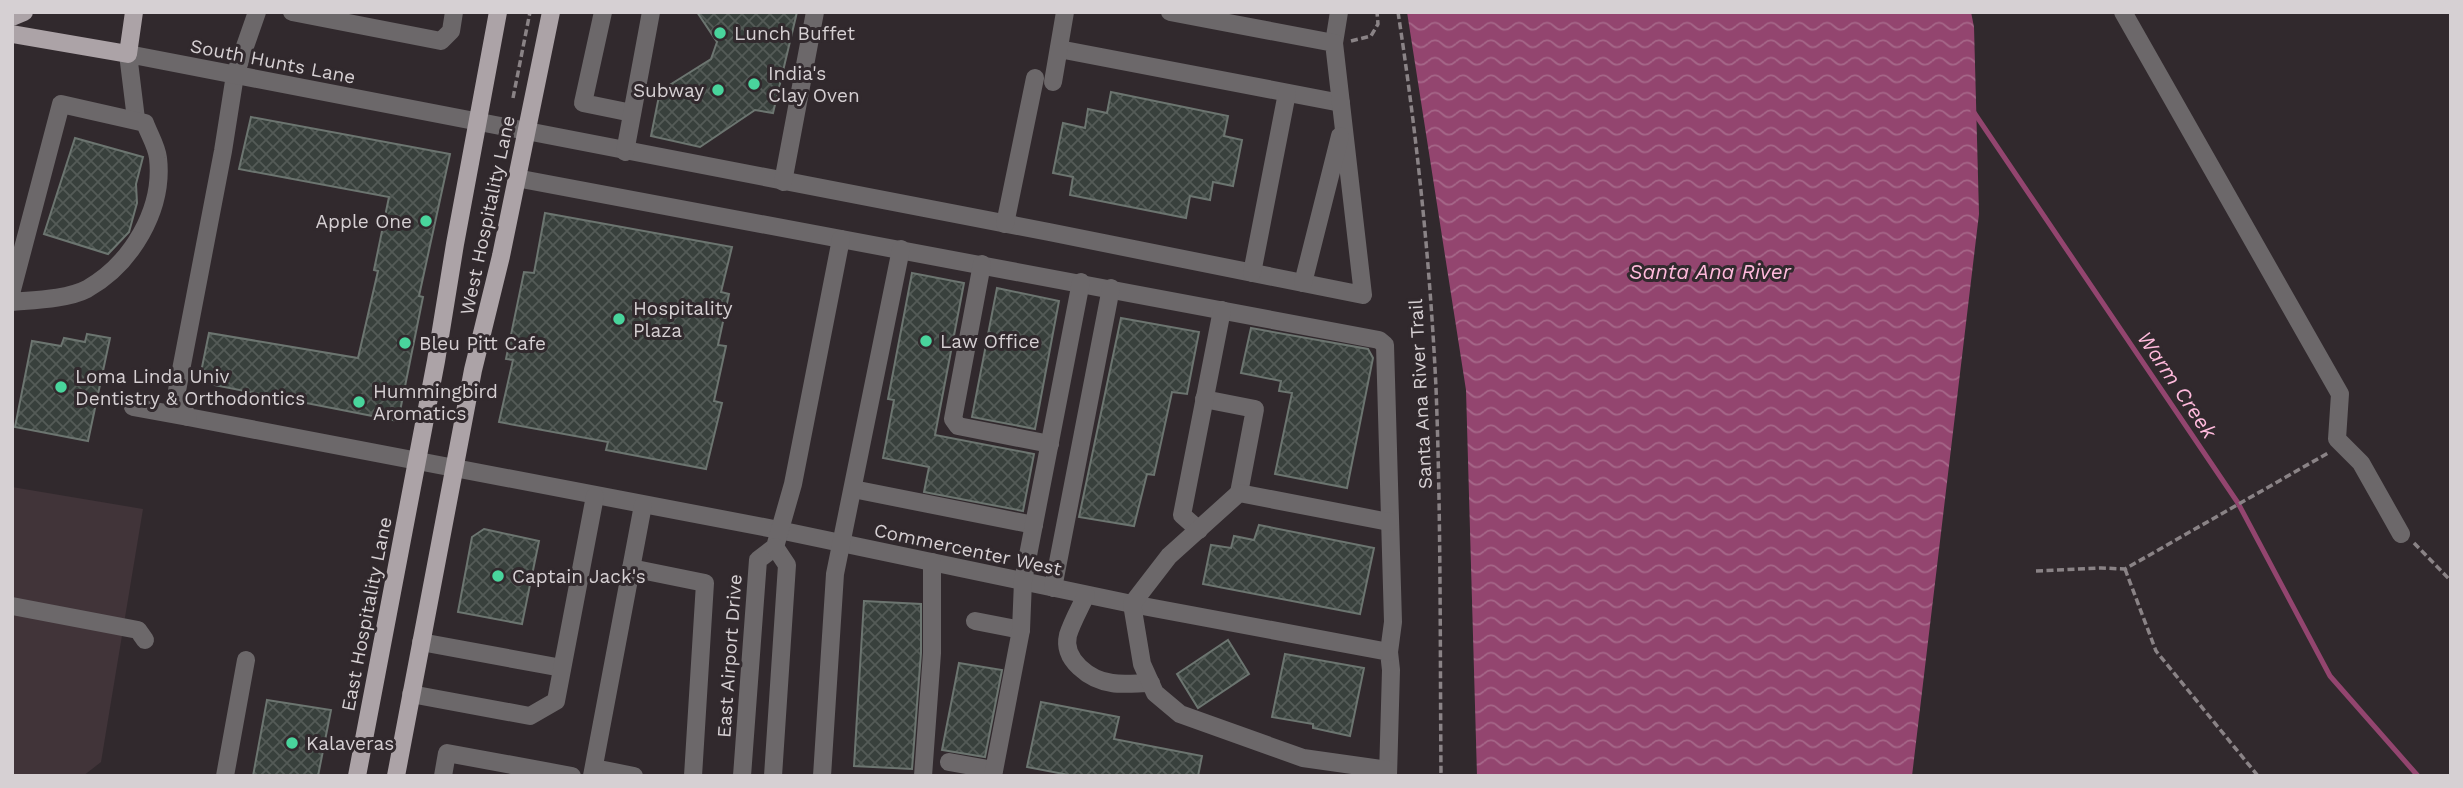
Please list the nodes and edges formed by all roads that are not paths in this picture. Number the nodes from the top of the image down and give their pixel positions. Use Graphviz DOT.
graph roads {
  1 [pos="24,12"];
  2 [pos="134,12"];
  3 [pos="257,12"];
  4 [pos="292,12"];
  5 [pos="454,12"];
  6 [pos="498,12"];
  7 [pos="551,12"];
  8 [pos="603,12"];
  9 [pos="651,12"];
  10 [pos="815,12"];
  11 [pos="1065,12"];
  12 [pos="1170,12"];
  13 [pos="1339,12"];
  14 [pos="2123,12"];
  15 [pos="12,17"];
  16 [pos="12,34"];
  17 [pos="1334,43"];
  18 [pos="1059,49"];
  19 [pos="128,54"];
  20 [pos="235,75"];
  21 [pos="1035,78"];
  22 [pos="1053,82"];
  23 [pos="1287,93"];
  24 [pos="1340,103"];
  25 [pos="632,113"];
  26 [pos="136,119"];
  27 [pos="477,121"];
  28 [pos="1343,126"];
  29 [pos="526,130"];
  30 [pos="625,152"];
  31 [pos="516,178"];
  32 [pos="783,182"];
  33 [pos="1005,224"];
  34 [pos="841,239"];
  35 [pos="901,249"];
  36 [pos="982,264"];
  37 [pos="1252,273"];
  38 [pos="1081,282"];
  39 [pos="1303,284"];
  40 [pos="1111,288"];
  41 [pos="12,290"];
  42 [pos="12,302"];
  43 [pos="1222,310"];
  44 [pos="1204,399"];
  45 [pos="134,407"];
  46 [pos="188,417"];
  47 [pos="1050,444"];
  48 [pos="417,461"];
  49 [pos="454,468"];
  50 [pos="853,489"];
  51 [pos="1239,493"];
  52 [pos="595,496"];
  53 [pos="643,505"];
  54 [pos="1389,522"];
  55 [pos="1034,525"];
  56 [pos="1199,530"];
  57 [pos="2400,534"];
  58 [pos="777,539"];
  59 [pos="842,543"];
  60 [pos="932,562"];
  61 [pos="631,568"];
  62 [pos="1023,582"];
  63 [pos="1054,588"];
  64 [pos="1086,595"];
  65 [pos="1132,604"];
  66 [pos="12,606"];
  67 [pos="975,621"];
  68 [pos="1021,630"];
  69 [pos="145,640"];
  70 [pos="421,642"];
  71 [pos="1389,652"];
  72 [pos="246,660"];
  73 [pos="562,668"];
  74 [pos="1151,683"];
  75 [pos="411,694"];
  76 [pos="949,762"];
  77 [pos="593,772"];
  78 [pos="993,773"];
  79 [pos="1388,773"];
  80 [pos="225,776"];
  81 [pos="357,776"];
  82 [pos="396,776"];
  83 [pos="443,776"];
  84 [pos="572,776"];
  85 [pos="634,776"];
  86 [pos="693,776"];
  87 [pos="741,776"];
  88 [pos="773,776"];
  89 [pos="822,776"];
  90 [pos="923,776"];
  1 -- 15 [label="main road"];
  2 -- 19 [label="main road"];
  3 -- 20 [label="street"];
  4 -- 5 [label="street"];
  6 -- 27 [label="main road, West Hospitality Lane"];
  7 -- 29 [label="main road, West Hospitality Lane"];
  8 -- 25 [label="street"];
  9 -- 25 [label="street"];
  10 -- 32 [label="street"];
  11 -- 18 [label="street"];
  12 -- 17 [label="street"];
  13 -- 17 [label="street"];
  14 -- 57 [label="street"];
  16 -- 19 [label="main road, South Hunts Lane"];
  17 -- 24 [label="street"];
  18 -- 22 [label="street"];
  18 -- 23 [label="street"];
  19 -- 20 [label="street, South Hunts Lane"];
  19 -- 26 [label="street"];
  20 -- 27 [label="street, South Hunts Lane"];
  20 -- 46 [label="street"];
  21 -- 33 [label="street"];
  23 -- 24 [label="street"];
  23 -- 37 [label="street"];
  24 -- 28 [label="street"];
  25 -- 30 [label="street"];
  26 -- 41 [label="street"];
  26 -- 42 [label="street"];
  27 -- 29 [label="street, South Hunts Lane"];
  27 -- 48 [label="main road, West Hospitality Lane"];
  28 -- 39 [label="street"];
  28 -- 39 [label="street, South Hunts Lane"];
  29 -- 30 [label="street, South Hunts Lane"];
  29 -- 31 [label="main road, West Hospitality Lane"];
  30 -- 32 [label="street, South Hunts Lane"];
  31 -- 34 [label="street"];
  31 -- 49 [label="main road, West Hospitality Lane"];
  32 -- 33 [label="street, South Hunts Lane"];
  33 -- 37 [label="street, South Hunts Lane"];
  34 -- 35 [label="street"];
  34 -- 58 [label="street, East Airport Drive"];
  35 -- 36 [label="street"];
  35 -- 50 [label="street"];
  36 -- 38 [label="street"];
  36 -- 47 [label="street"];
  37 -- 39 [label="street, South Hunts Lane"];
  38 -- 40 [label="street"];
  38 -- 47 [label="street"];
  40 -- 43 [label="street"];
  40 -- 63 [label="street"];
  43 -- 44 [label="street"];
  43 -- 54 [label="street"];
  44 -- 51 [label="street"];
  44 -- 56 [label="street"];
  45 -- 46 [label="street, Commercenter West"];
  46 -- 48 [label="street, Commercenter West"];
  47 -- 55 [label="street"];
  48 -- 49 [label="street, Commercenter West"];
  48 -- 81 [label="main road, East Hospitality Lane"];
  49 -- 52 [label="street, Commercenter West"];
  49 -- 70 [label="main road"];
  50 -- 55 [label="street"];
  50 -- 59 [label="street"];
  51 -- 54 [label="street"];
  51 -- 56 [label="street"];
  52 -- 53 [label="street, Commercenter West"];
  52 -- 73 [label="street"];
  53 -- 58 [label="street, Commercenter West"];
  53 -- 61 [label="street"];
  54 -- 71 [label="street"];
  55 -- 62 [label="street"];
  56 -- 65 [label="street"];
  58 -- 59 [label="street, Commercenter West"];
  58 -- 87 [label="street, East Airport Drive"];
  58 -- 88 [label="street"];
  59 -- 60 [label="street, Commercenter West"];
  59 -- 89 [label="street"];
  60 -- 62 [label="street, Commercenter West"];
  60 -- 90 [label="street"];
  61 -- 77 [label="street"];
  61 -- 86 [label="street"];
  62 -- 63 [label="street, Commercenter West"];
  62 -- 68 [label="street"];
  63 -- 64 [label="street, Commercenter West"];
  64 -- 65 [label="street, Commercenter West"];
  64 -- 74 [label="street"];
  65 -- 71 [label="street, Commercenter West"];
  65 -- 74 [label="street"];
  66 -- 69 [label="street"];
  67 -- 68 [label="street"];
  68 -- 78 [label="street"];
  70 -- 73 [label="street"];
  70 -- 75 [label="main road"];
  71 -- 79 [label="street"];
  72 -- 80 [label="street"];
  73 -- 75 [label="street"];
  74 -- 79 [label="street"];
  75 -- 82 [label="main road"];
  76 -- 78 [label="street"];
  77 -- 85 [label="street"];
  83 -- 84 [label="street"];
}
